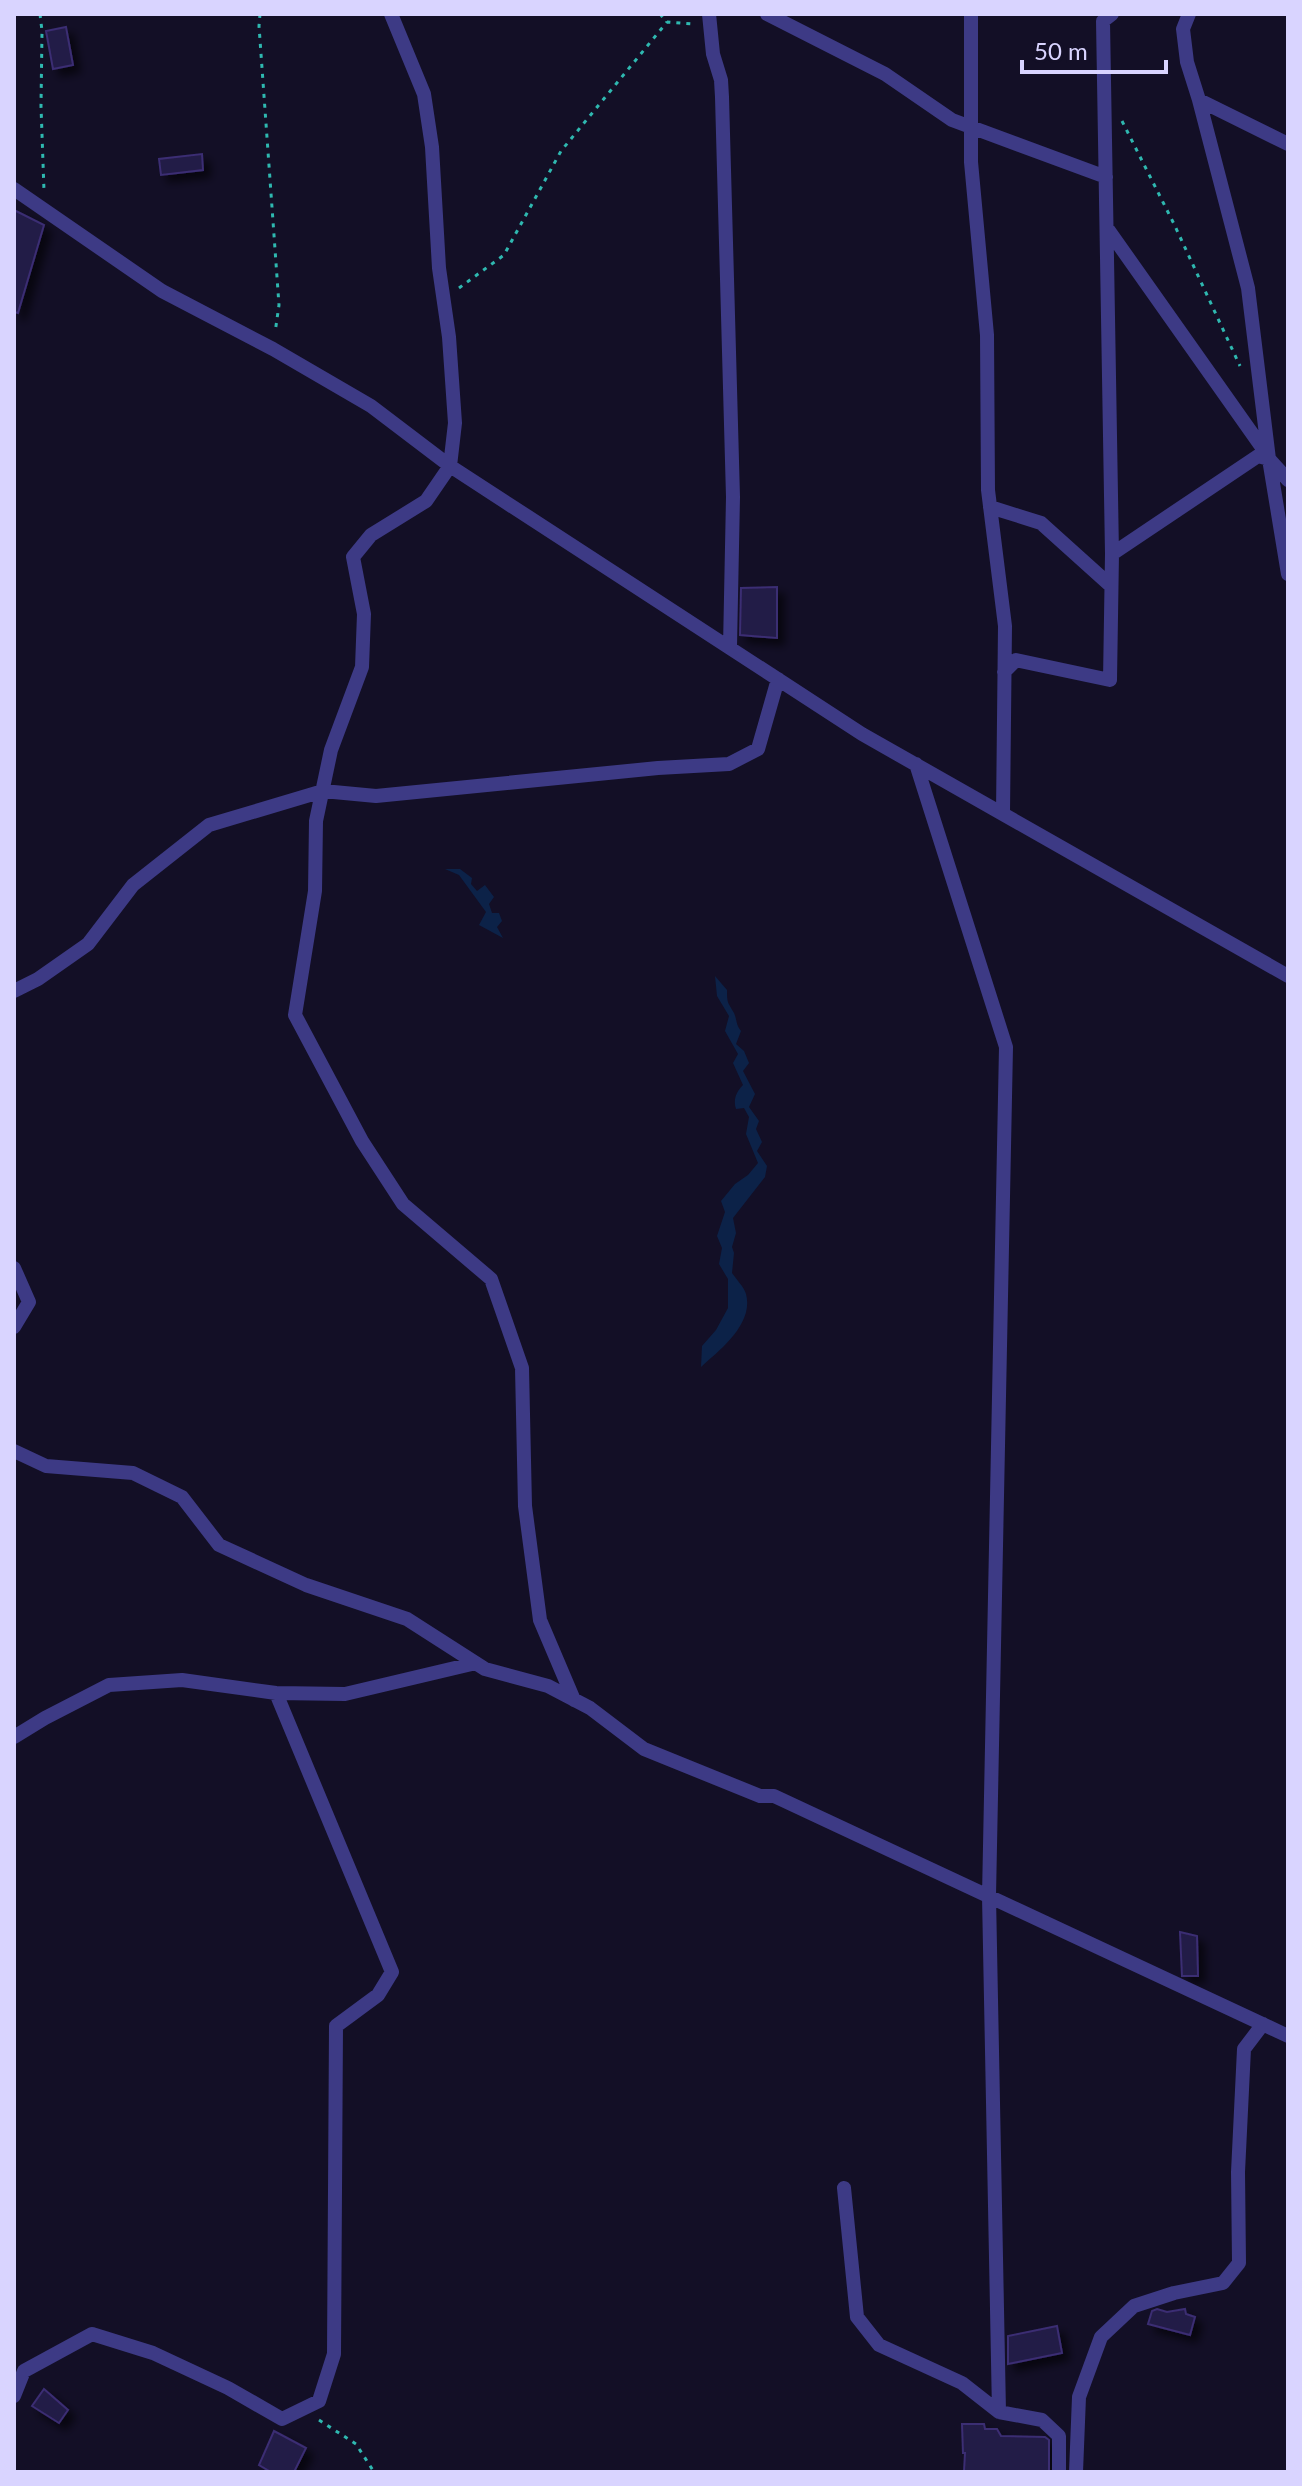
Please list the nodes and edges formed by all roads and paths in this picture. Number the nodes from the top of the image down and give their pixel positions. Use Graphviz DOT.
graph roads {
  1 [pos="40,14"];
  2 [pos="260,14"];
  3 [pos="391,14"];
  4 [pos="660,14"];
  5 [pos="767,14"];
  6 [pos="971,14"];
  7 [pos="1112,14"];
  8 [pos="1189,14"];
  9 [pos="709,17"];
  10 [pos="667,22"];
  11 [pos="1199,100"];
  12 [pos="1118,113"];
  13 [pos="971,127"];
  14 [pos="1288,144"];
  15 [pos="1106,177"];
  16 [pos="14,189"];
  17 [pos="45,211"];
  18 [pos="1106,228"];
  19 [pos="443,300"];
  20 [pos="273,349"];
  21 [pos="1245,377"];
  22 [pos="1269,459"];
  23 [pos="450,466"];
  24 [pos="1288,480"];
  25 [pos="990,507"];
  26 [pos="1112,554"];
  27 [pos="1288,574"];
  28 [pos="1111,586"];
  29 [pos="730,647"];
  30 [pos="1004,672"];
  31 [pos="778,679"];
  32 [pos="916,764"];
  33 [pos="323,791"];
  34 [pos="1003,813"];
  35 [pos="1288,976"];
  36 [pos="14,991"];
  37 [pos="14,1268"];
  38 [pos="14,1327"];
  39 [pos="14,1451"];
  40 [pos="476,1663"];
  41 [pos="276,1693"];
  42 [pos="574,1700"];
  43 [pos="14,1737"];
  44 [pos="989,1896"];
  45 [pos="1263,2024"];
  46 [pos="1288,2036"];
  47 [pos="844,2188"];
  48 [pos="14,2396"];
  49 [pos="303,2409"];
  50 [pos="999,2412"];
  51 [pos="374,2472"];
  52 [pos="1059,2472"];
  53 [pos="1076,2472"];
  1 -- 17 [label="path"];
  2 -- 20 [label="path"];
  3 -- 19 [label="street"];
  4 -- 10 [label="path"];
  5 -- 13 [label="street"];
  6 -- 13 [label="street"];
  7 -- 15 [label="street"];
  8 -- 11 [label="street"];
  9 -- 10 [label="path"];
  9 -- 29 [label="street"];
  10 -- 19 [label="path"];
  11 -- 14 [label="street"];
  11 -- 22 [label="street"];
  12 -- 21 [label="path"];
  13 -- 15 [label="street"];
  13 -- 25 [label="street"];
  15 -- 18 [label="street"];
  16 -- 17 [label="street"];
  17 -- 20 [label="street"];
  18 -- 22 [label="street"];
  18 -- 26 [label="street"];
  19 -- 23 [label="street"];
  20 -- 23 [label="street"];
  22 -- 24 [label="street"];
  22 -- 26 [label="street"];
  22 -- 27 [label="street"];
  23 -- 29 [label="street"];
  23 -- 33 [label="street"];
  25 -- 28 [label="street"];
  25 -- 30 [label="street"];
  26 -- 28 [label="street"];
  28 -- 30 [label="street"];
  29 -- 31 [label="street"];
  30 -- 34 [label="street"];
  31 -- 32 [label="street"];
  31 -- 33 [label="street"];
  32 -- 34 [label="street"];
  32 -- 44 [label="street"];
  33 -- 36 [label="street"];
  33 -- 42 [label="street"];
  34 -- 35 [label="street"];
  37 -- 38 [label="street"];
  39 -- 40 [label="street"];
  40 -- 41 [label="street"];
  40 -- 42 [label="street"];
  41 -- 43 [label="street"];
  41 -- 49 [label="street"];
  42 -- 44 [label="street"];
  44 -- 45 [label="street"];
  44 -- 50 [label="street"];
  45 -- 46 [label="street"];
  45 -- 53 [label="street"];
  47 -- 50 [label="street"];
  48 -- 49 [label="street"];
  49 -- 51 [label="path"];
  50 -- 52 [label="street"];
}
